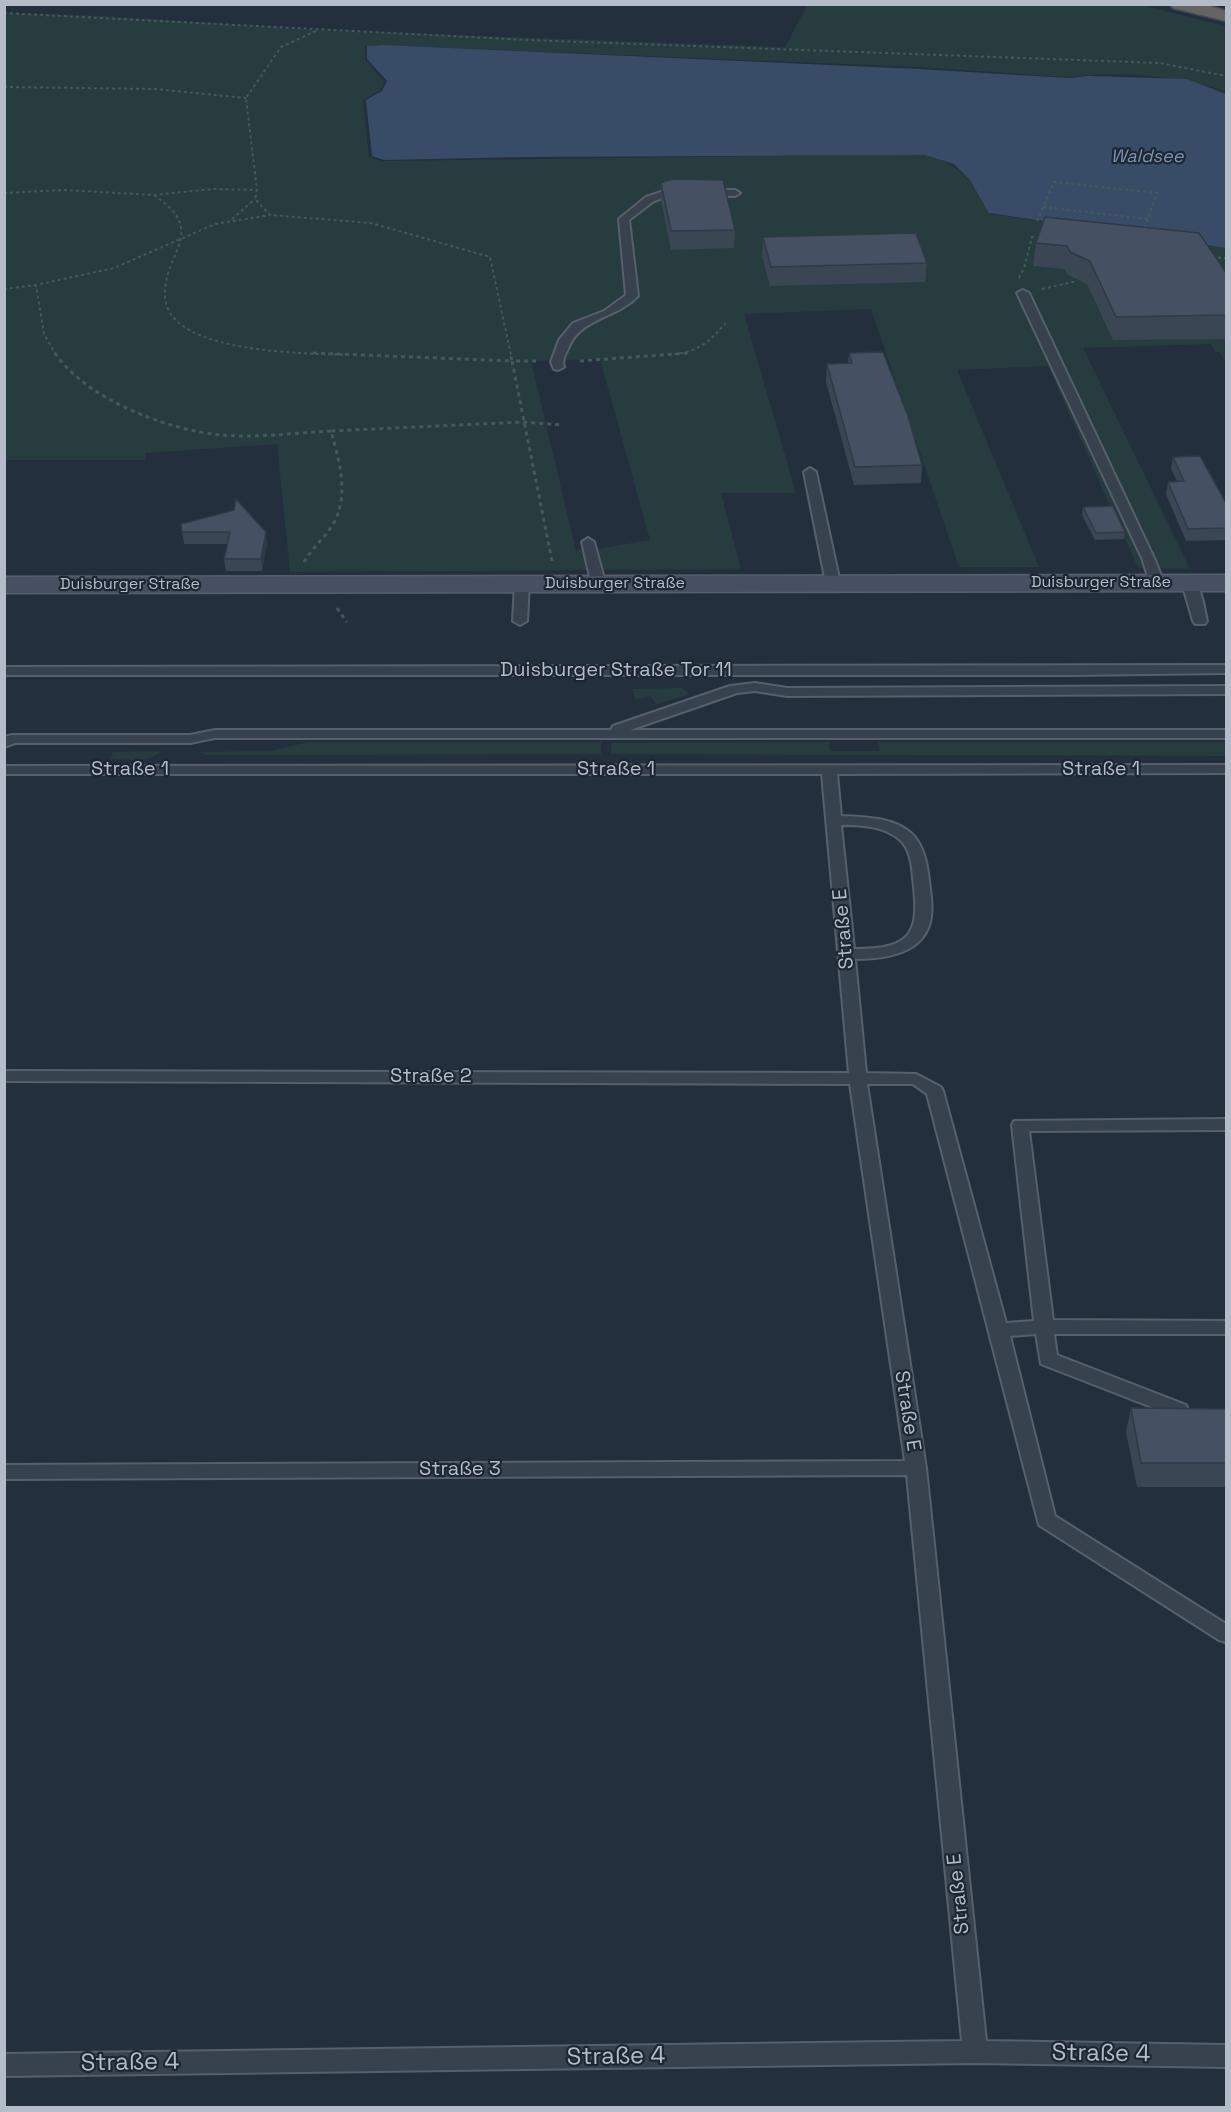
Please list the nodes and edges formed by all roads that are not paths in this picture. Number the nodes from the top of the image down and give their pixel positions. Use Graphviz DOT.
graph roads {
  1 [pos="1179,4"];
  2 [pos="1227,16"];
  3 [pos="735,193"];
  4 [pos="1023,293"];
  5 [pos="558,364"];
  6 [pos="810,472"];
  7 [pos="588,542"];
  8 [pos="522,583"];
  9 [pos="1157,583"];
  10 [pos="1189,583"];
  11 [pos="1227,583"];
  12 [pos="833,584"];
  13 [pos="4,585"];
  14 [pos="599,586"];
  15 [pos="520,621"];
  16 [pos="1200,621"];
  17 [pos="1227,669"];
  18 [pos="4,671"];
  19 [pos="1227,690"];
  20 [pos="605,733"];
  21 [pos="1227,734"];
  22 [pos="4,743"];
  23 [pos="1227,769"];
  24 [pos="4,770"];
  25 [pos="829,771"];
  26 [pos="834,820"];
  27 [pos="846,954"];
  28 [pos="4,1076"];
  29 [pos="858,1079"];
  30 [pos="1227,1124"];
  31 [pos="1044,1327"];
  32 [pos="1227,1327"];
  33 [pos="999,1330"];
  34 [pos="1179,1410"];
  35 [pos="916,1468"];
  36 [pos="4,1472"];
  37 [pos="1227,1634"];
  38 [pos="975,2052"];
  39 [pos="1227,2056"];
  40 [pos="4,2065"];
  1 -- 2 [label="highway"];
  3 -- 5 [label="lane"];
  4 -- 9 [label="lane"];
  6 -- 12 [label="lane"];
  7 -- 14 [label="lane"];
  8 -- 13 [label="main road, Duisburger Straße"];
  8 -- 14 [label="main road, Duisburger Straße"];
  8 -- 15 [label="lane"];
  9 -- 10 [label="main road, Duisburger Straße"];
  9 -- 12 [label="main road, Duisburger Straße"];
  10 -- 11 [label="main road, Duisburger Straße"];
  10 -- 16 [label="lane"];
  12 -- 14 [label="main road, Duisburger Straße"];
  17 -- 18 [label="lane, Duisburger Straße Tor 11"];
  19 -- 20 [label="lane"];
  20 -- 21 [label="lane"];
  20 -- 22 [label="lane"];
  23 -- 25 [label="lane, Straße 1"];
  24 -- 25 [label="lane, Straße 1"];
  25 -- 26 [label="lane, Straße E"];
  26 -- 27 [label="lane, Straße E"];
  26 -- 27 [label="lane"];
  27 -- 29 [label="lane, Straße E"];
  28 -- 29 [label="lane, Straße 2"];
  29 -- 33 [label="lane, Straße 2"];
  29 -- 35 [label="lane, Straße E"];
  30 -- 31 [label="lane"];
  31 -- 32 [label="lane"];
  31 -- 33 [label="lane"];
  31 -- 34 [label="lane"];
  33 -- 37 [label="lane, Straße 2"];
  35 -- 36 [label="lane, Straße 3"];
  35 -- 38 [label="lane, Straße E"];
  38 -- 39 [label="lane, Straße 4"];
  38 -- 40 [label="lane, Straße 4"];
}
